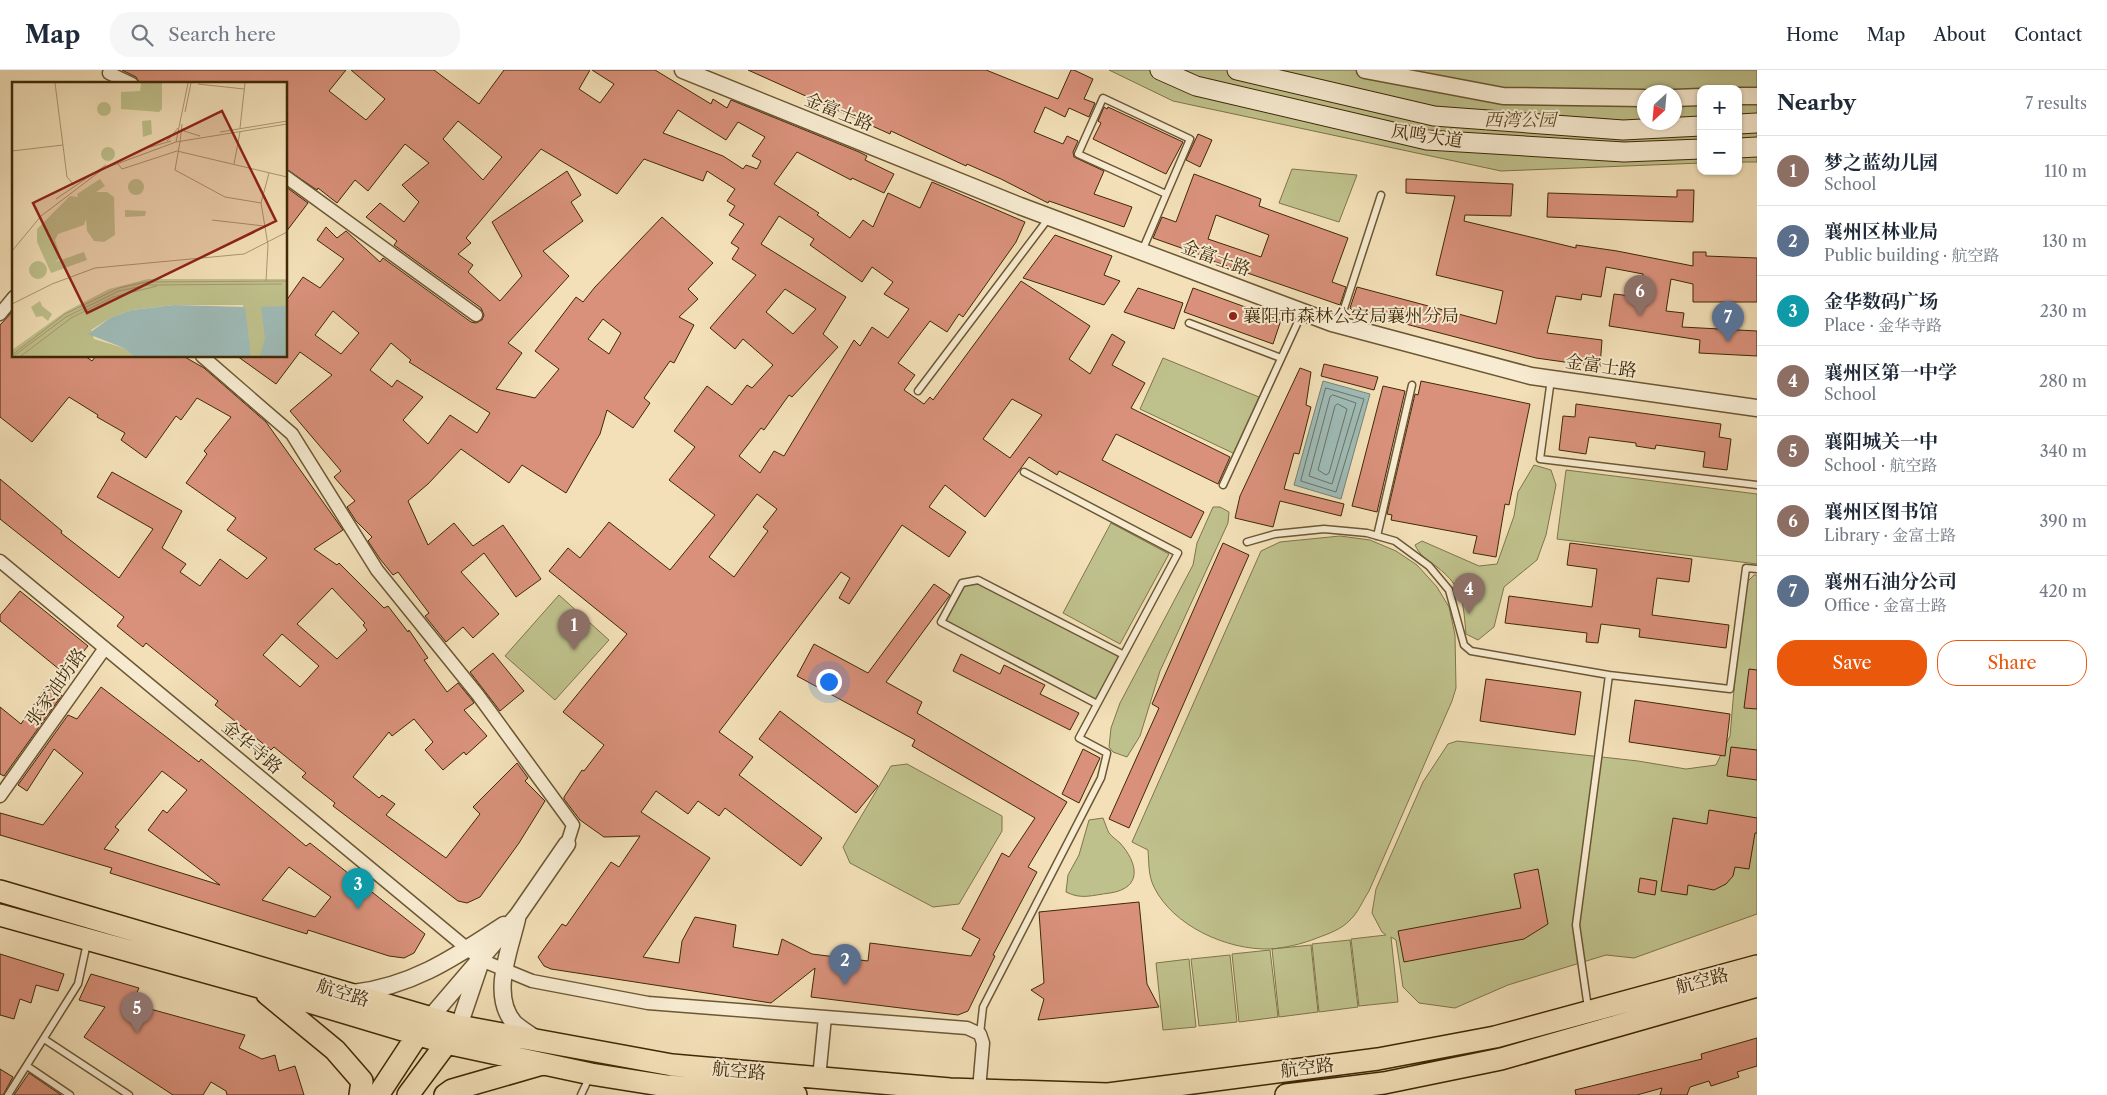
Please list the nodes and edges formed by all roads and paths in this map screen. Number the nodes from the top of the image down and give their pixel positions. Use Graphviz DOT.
graph roads {
  1 [pos="683,70"];
  2 [pos="1160,70"];
  3 [pos="1237,70"];
  4 [pos="1365,70"];
  5 [pos="109,76"];
  6 [pos="126,82"];
  7 [pos="1742,96"];
  8 [pos="1757,96"];
  9 [pos="1523,97"];
  10 [pos="1697,97"];
  11 [pos="1637,98"];
  12 [pos="1682,98"];
  13 [pos="1521,123"];
  14 [pos="1757,123"];
  15 [pos="1742,124"];
  16 [pos="1697,126"];
  17 [pos="1757,147"];
  18 [pos="1742,148"];
  19 [pos="1697,149"];
  20 [pos="288,178"];
  21 [pos="1166,194"];
  22 [pos="1381,195"];
  23 [pos="1049,217"];
  24 [pos="1142,252"];
  25 [pos="12,299"];
  26 [pos="1302,312"];
  27 [pos="0,314"];
  28 [pos="476,315"];
  29 [pos="1189,324"];
  30 [pos="1339,325"];
  31 [pos="204,358"];
  32 [pos="1281,358"];
  33 [pos="1551,379"];
  34 [pos="1412,385"];
  35 [pos="918,391"];
  36 [pos="1757,408"];
  37 [pos="1024,472"];
  38 [pos="1223,485"];
  39 [pos="1757,485"];
  40 [pos="1377,536"];
  41 [pos="1247,542"];
  42 [pos="0,560"];
  43 [pos="1757,570"];
  44 [pos="105,648"];
  45 [pos="1122,654"];
  46 [pos="1609,675"];
  47 [pos="1097,704"];
  48 [pos="0,796"];
  49 [pos="568,844"];
  50 [pos="0,891"];
  51 [pos="0,915"];
  52 [pos="518,915"];
  53 [pos="87,939"];
  54 [pos="468,949"];
  55 [pos="481,960"];
  56 [pos="1757,966"];
  57 [pos="505,970"];
  58 [pos="1757,986"];
  59 [pos="259,988"];
  60 [pos="346,994"];
  61 [pos="1589,1012"];
  62 [pos="825,1017"];
  63 [pos="429,1019"];
  64 [pos="458,1026"];
  65 [pos="980,1034"];
  66 [pos="416,1036"];
  67 [pos="44,1039"];
  68 [pos="538,1040"];
  69 [pos="446,1043"];
  70 [pos="542,1064"];
  71 [pos="27,1066"];
  72 [pos="590,1074"];
  73 [pos="819,1078"];
  74 [pos="1386,1089"];
  75 [pos="979,1090"];
  76 [pos="725,1093"];
  77 [pos="8,1095"];
  78 [pos="70,1095"];
  79 [pos="128,1095"];
  80 [pos="360,1095"];
  81 [pos="378,1095"];
  82 [pos="408,1095"];
  83 [pos="444,1095"];
  84 [pos="581,1095"];
  85 [pos="796,1095"];
  86 [pos="1286,1095"];
  1 -- 23 [label="street, 金富士路"];
  2 -- 19 [label="main road, 凤鸣大道"];
  3 -- 13 [label="main road, 凤鸣大道"];
  4 -- 9 [label="street"];
  5 -- 6 [label="street"];
  7 -- 8 [label="street"];
  9 -- 11 [label="street"];
  9 -- 13 [label="street"];
  10 -- 12 [label="street"];
  13 -- 16 [label="main road, 凤鸣大道"];
  14 -- 15 [label="main road"];
  17 -- 18 [label="main road"];
  20 -- 28 [label="street"];
  21 -- 21 [label="lane"];
  21 -- 24 [label="lane"];
  22 -- 30 [label="lane"];
  23 -- 24 [label="street, 金富士路"];
  23 -- 35 [label="lane"];
  24 -- 26 [label="street, 金富士路"];
  25 -- 27 [label="street"];
  26 -- 30 [label="street, 金富士路"];
  26 -- 32 [label="lane"];
  29 -- 32 [label="lane"];
  30 -- 33 [label="street, 金富士路"];
  31 -- 49 [label="street"];
  32 -- 38 [label="lane"];
  33 -- 36 [label="street, 金富士路"];
  33 -- 39 [label="lane"];
  34 -- 40 [label="lane"];
  37 -- 45 [label="lane"];
  40 -- 41 [label="lane"];
  40 -- 46 [label="lane"];
  42 -- 44 [label="street, 金华寺路"];
  43 -- 46 [label="lane"];
  44 -- 48 [label="street, 张家油坊路"];
  44 -- 54 [label="street, 金华寺路"];
  45 -- 47 [label="lane"];
  45 -- 47 [label="lane"];
  46 -- 61 [label="lane"];
  47 -- 65 [label="lane"];
  49 -- 52 [label="street"];
  50 -- 60 [label="main road, 航空路"];
  51 -- 53 [label="main road, 航空路"];
  52 -- 54 [label="street"];
  52 -- 55 [label="street"];
  52 -- 57 [label="street"];
  53 -- 59 [label="main road, 航空路"];
  53 -- 67 [label="lane"];
  54 -- 55 [label="street, 金华寺路"];
  54 -- 60 [label="street"];
  55 -- 57 [label="street, 金华寺路"];
  55 -- 63 [label="street"];
  55 -- 64 [label="street"];
  56 -- 61 [label="main road, 航空路"];
  57 -- 62 [label="street, 金华寺路"];
  57 -- 68 [label="street"];
  58 -- 74 [label="main road, 航空路"];
  59 -- 66 [label="main road, 航空路"];
  59 -- 80 [label="main road"];
  60 -- 63 [label="main road, 航空路"];
  61 -- 75 [label="main road, 航空路"];
  62 -- 65 [label="street, 金华寺路"];
  62 -- 73 [label="street"];
  63 -- 64 [label="main road, 航空路"];
  63 -- 66 [label="main road"];
  64 -- 68 [label="main road, 航空路"];
  64 -- 69 [label="main road"];
  65 -- 75 [label="street"];
  66 -- 69 [label="main road, 航空路"];
  66 -- 81 [label="main road"];
  67 -- 71 [label="lane"];
  67 -- 79 [label="lane"];
  68 -- 73 [label="main road, 航空路"];
  69 -- 70 [label="main road, 航空路"];
  69 -- 82 [label="main road"];
  70 -- 72 [label="main road, 航空路"];
  70 -- 83 [label="main road"];
  71 -- 77 [label="lane"];
  71 -- 78 [label="lane"];
  72 -- 76 [label="main road, 航空路"];
  72 -- 84 [label="lane"];
  73 -- 75 [label="main road, 航空路"];
  74 -- 86 [label="main road, 航空路"];
  76 -- 85 [label="main road, 航空路"];
}
